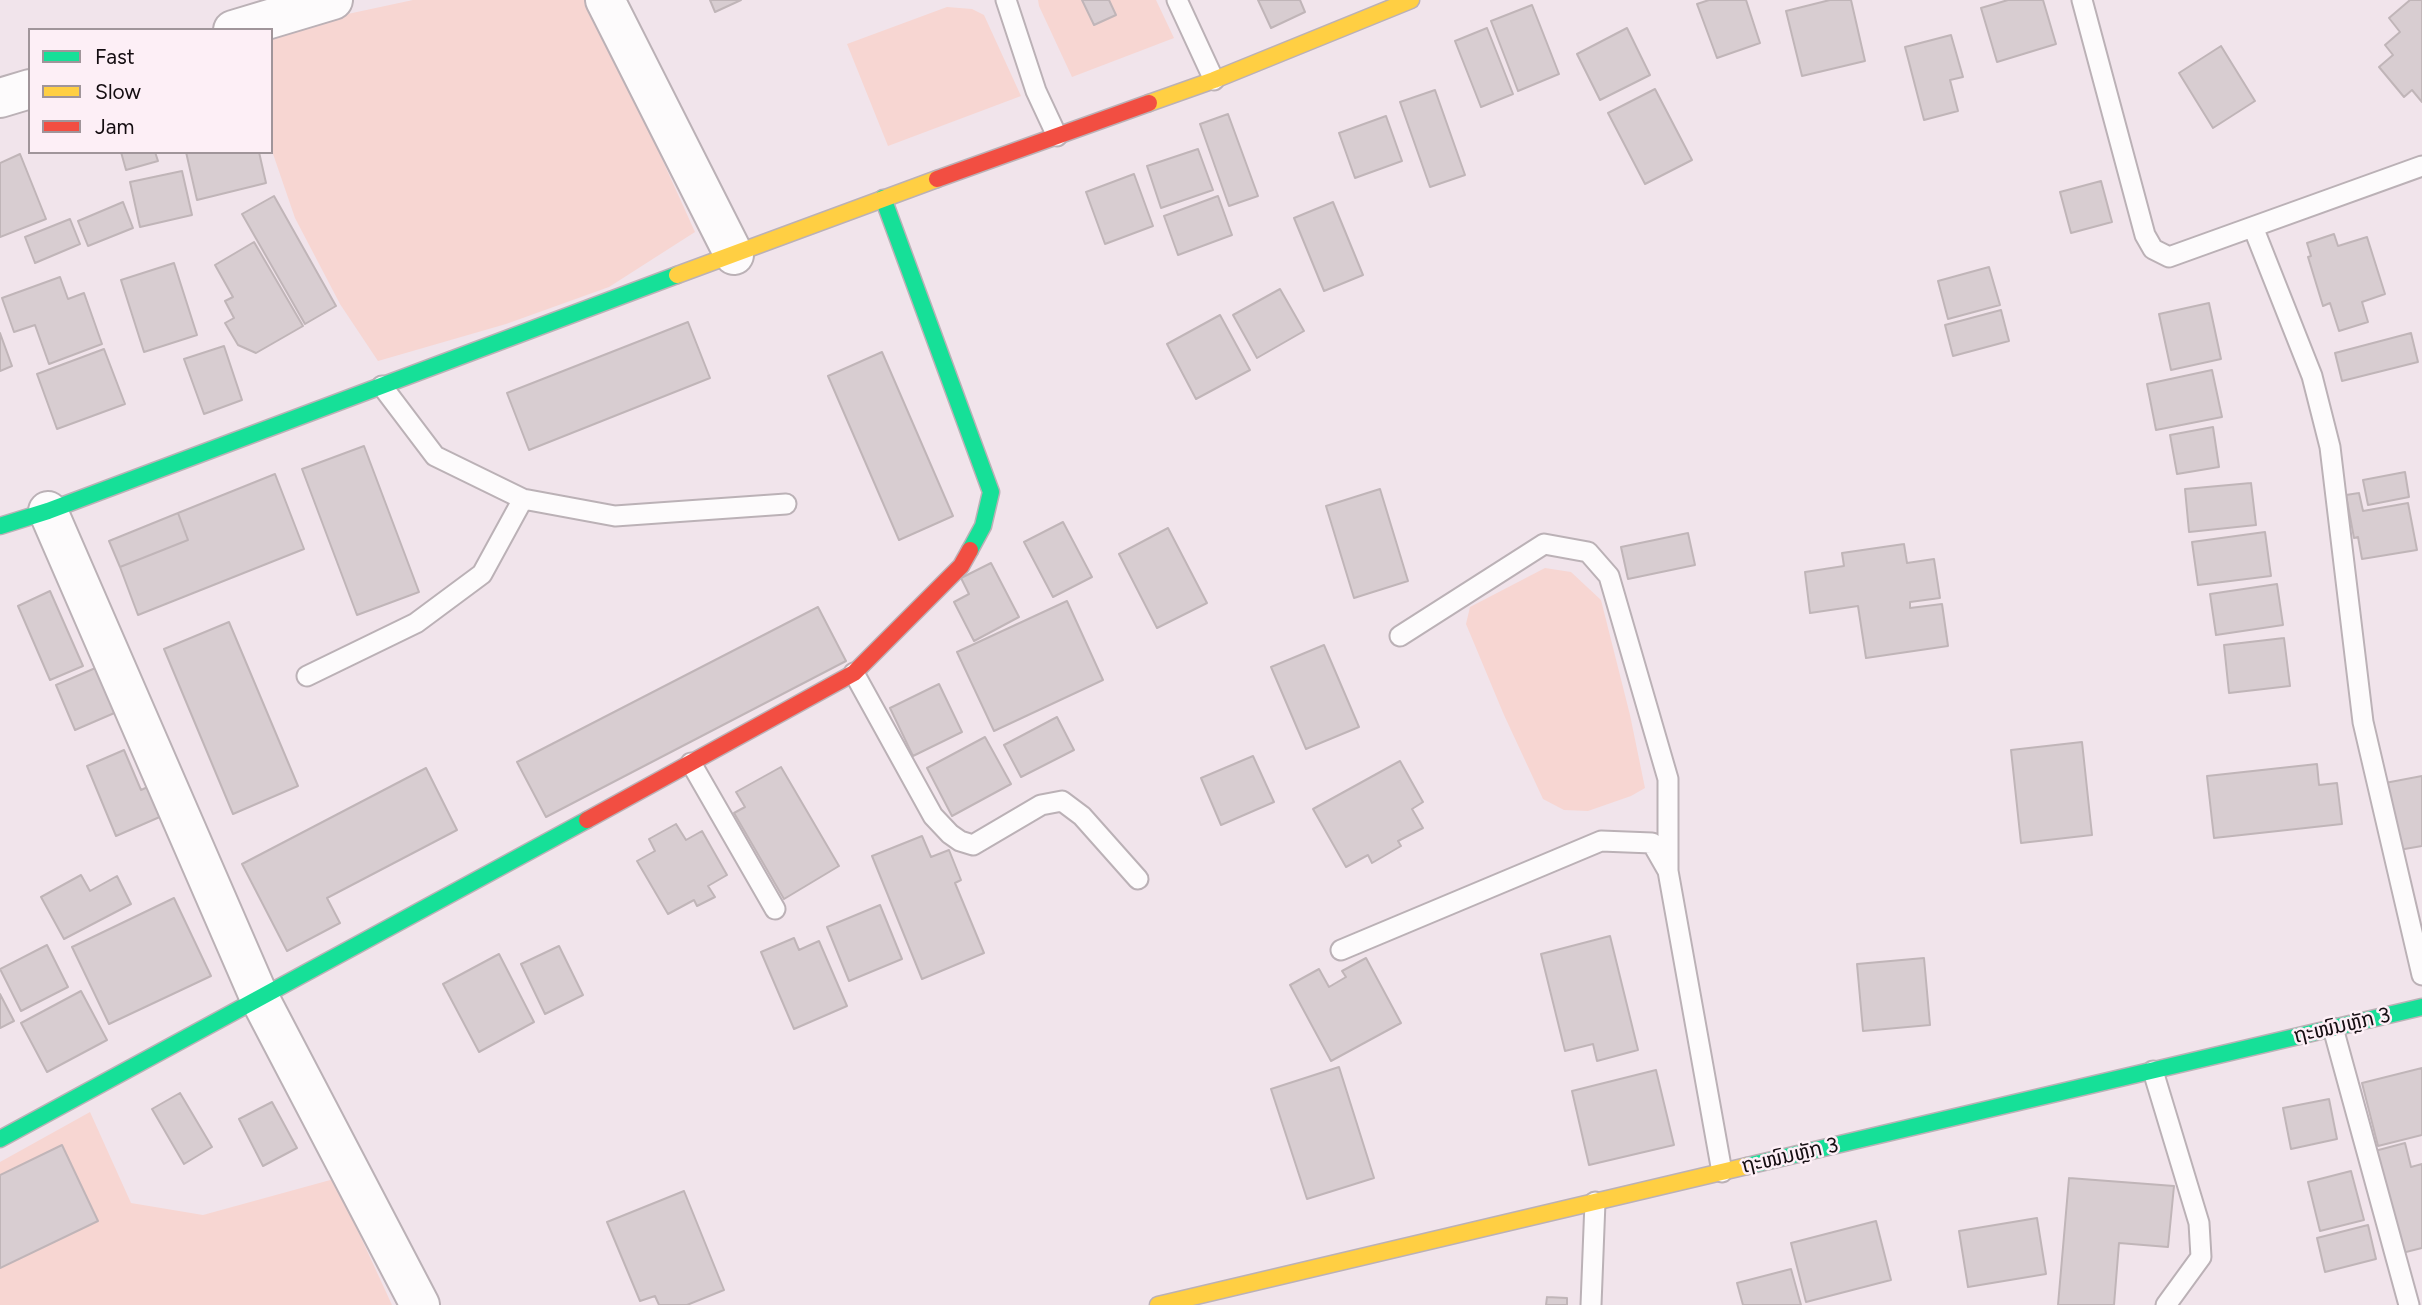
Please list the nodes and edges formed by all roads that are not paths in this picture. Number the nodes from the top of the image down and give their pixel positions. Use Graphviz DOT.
graph roads {
  1 [pos="605,0"];
  2 [pos="1006,0"];
  3 [pos="1177,0"];
  4 [pos="1411,0"];
  5 [pos="2082,0"];
  6 [pos="310,3"];
  7 [pos="239,28"];
  8 [pos="1214,80"];
  9 [pos="28,90"];
  10 [pos="0,97"];
  11 [pos="1057,136"];
  12 [pos="2422,166"];
  13 [pos="883,198"];
  14 [pos="2253,227"];
  15 [pos="734,255"];
  16 [pos="382,386"];
  17 [pos="523,499"];
  18 [pos="786,504"];
  19 [pos="48,511"];
  20 [pos="0,526"];
  21 [pos="1400,636"];
  22 [pos="854,673"];
  23 [pos="307,676"];
  24 [pos="691,763"];
  25 [pos="1668,871"];
  26 [pos="1138,879"];
  27 [pos="775,909"];
  28 [pos="1341,950"];
  29 [pos="2422,975"];
  30 [pos="260,999"];
  31 [pos="2422,1007"];
  32 [pos="2333,1028"];
  33 [pos="2153,1071"];
  34 [pos="0,1139"];
  35 [pos="1722,1172"];
  36 [pos="1595,1202"];
  37 [pos="420,1305"];
  38 [pos="1158,1305"];
  39 [pos="1591,1305"];
  40 [pos="2166,1305"];
  41 [pos="2409,1305"];
  1 -- 15 [label="street"];
  2 -- 11 [label="lane"];
  3 -- 8 [label="lane"];
  4 -- 8 [label="street"];
  5 -- 14 [label="lane"];
  6 -- 7 [label="street"];
  8 -- 11 [label="street"];
  9 -- 10 [label="street"];
  11 -- 13 [label="street"];
  12 -- 14 [label="lane"];
  13 -- 15 [label="street"];
  13 -- 22 [label="street"];
  14 -- 29 [label="lane"];
  15 -- 16 [label="street"];
  16 -- 17 [label="lane"];
  16 -- 19 [label="street"];
  17 -- 18 [label="lane"];
  17 -- 23 [label="lane"];
  19 -- 20 [label="street"];
  19 -- 30 [label="street"];
  21 -- 25 [label="lane"];
  22 -- 24 [label="street"];
  22 -- 26 [label="lane"];
  24 -- 27 [label="lane"];
  24 -- 30 [label="street"];
  25 -- 28 [label="lane"];
  25 -- 35 [label="lane"];
  30 -- 34 [label="street"];
  30 -- 37 [label="street"];
  31 -- 32 [label="street, ຖະໜົນຫຼັກ 3"];
  32 -- 33 [label="street, ຖະໜົນຫຼັກ 3"];
  32 -- 41 [label="lane"];
  33 -- 35 [label="street, ຖະໜົນຫຼັກ 3"];
  33 -- 40 [label="lane"];
  35 -- 36 [label="street, ຖະໜົນຫຼັກ 3"];
  36 -- 38 [label="street, ຖະໜົນຫຼັກ 3"];
  36 -- 39 [label="lane"];
}
